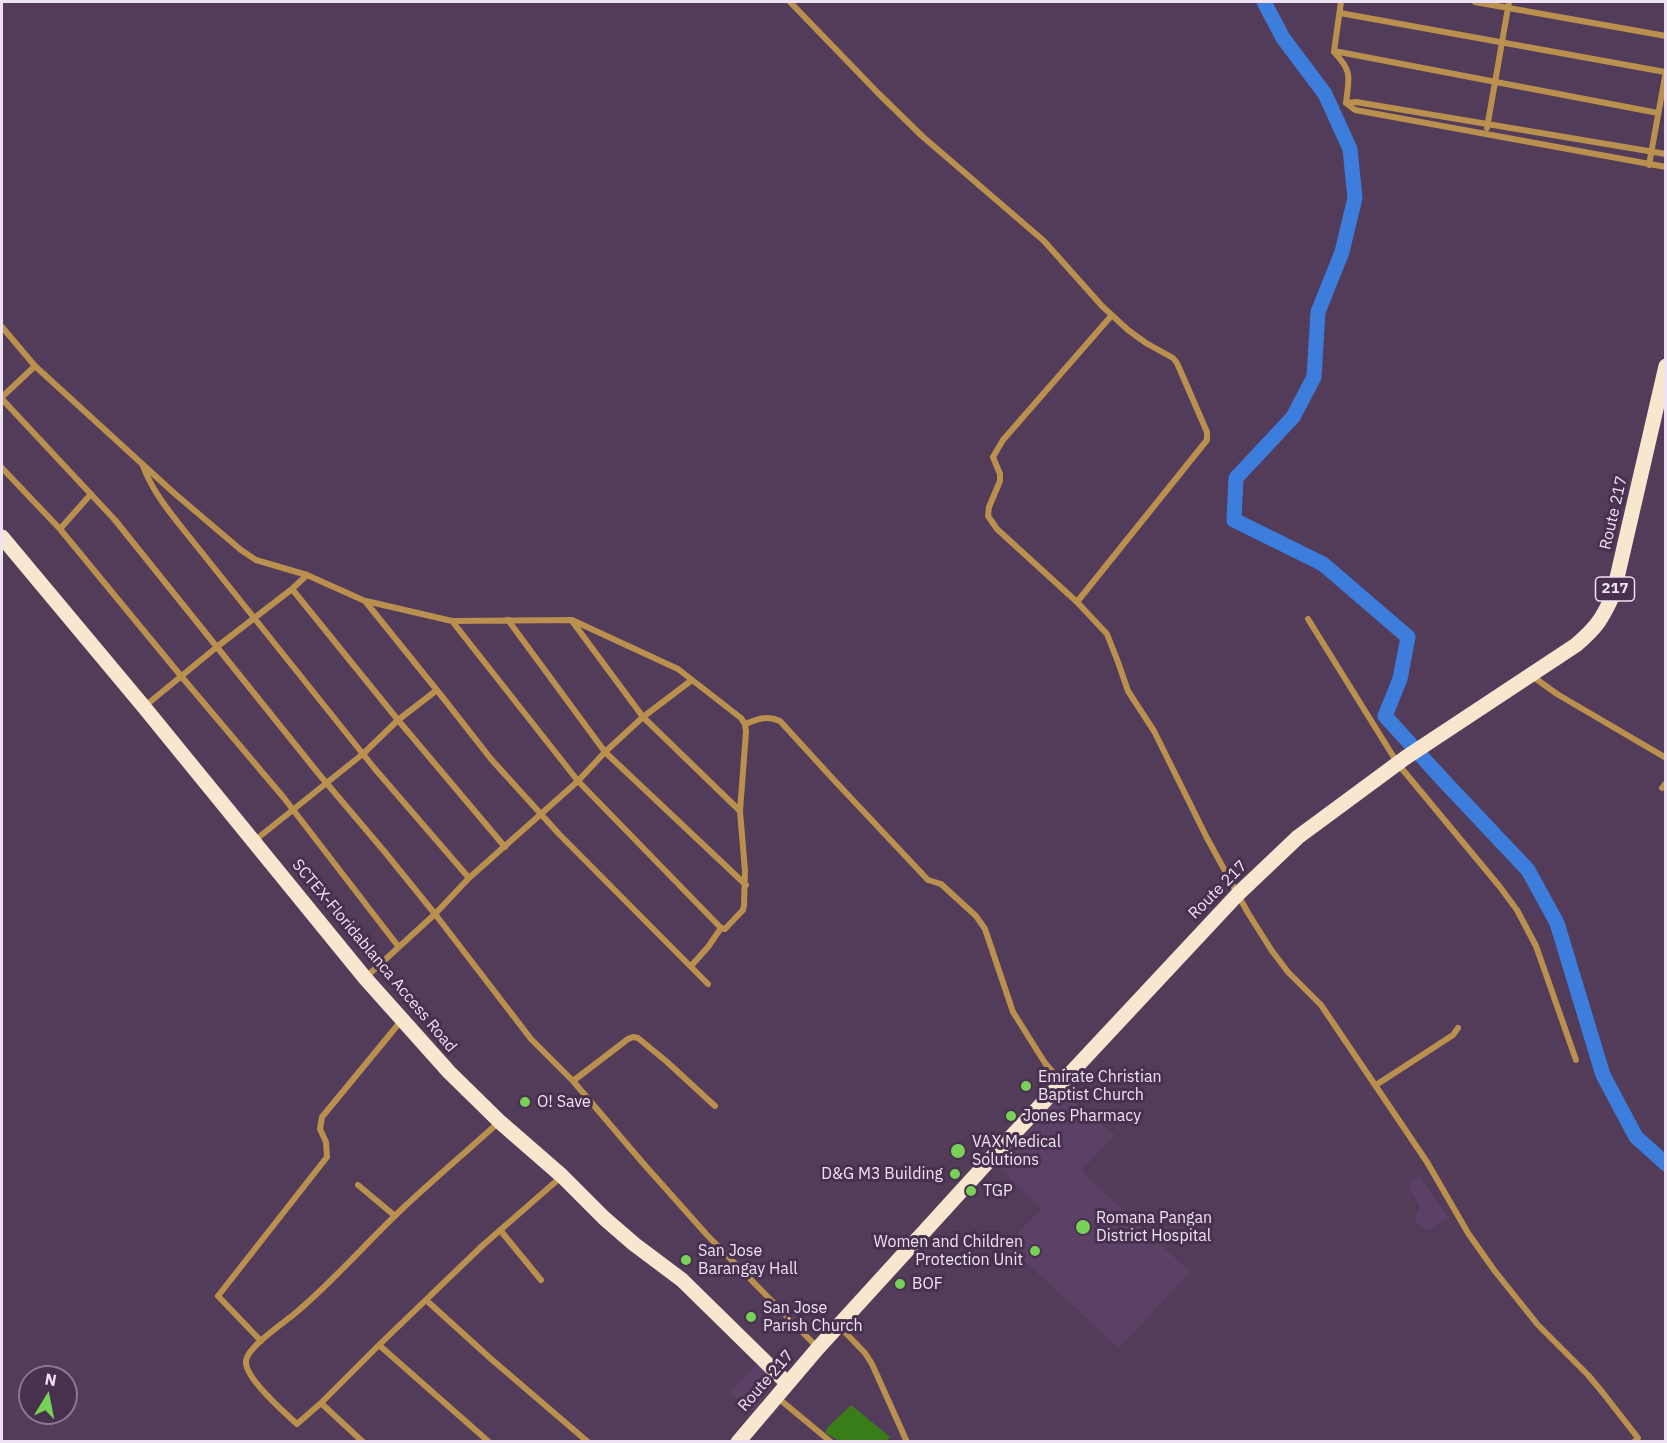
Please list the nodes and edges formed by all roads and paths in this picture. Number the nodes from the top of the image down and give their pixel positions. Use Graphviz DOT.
graph roads {
  1 [pos="790,2"];
  2 [pos="1341,2"];
  3 [pos="1475,2"];
  4 [pos="1508,5"];
  5 [pos="1340,12"];
  6 [pos="1665,36"];
  7 [pos="1501,43"];
  8 [pos="1334,51"];
  9 [pos="1665,71"];
  10 [pos="1495,82"];
  11 [pos="1346,103"];
  12 [pos="1658,113"];
  13 [pos="1487,124"];
  14 [pos="1485,135"];
  15 [pos="1652,152"];
  16 [pos="1665,154"];
  17 [pos="1649,165"];
  18 [pos="1665,168"];
  19 [pos="1112,315"];
  20 [pos="2,327"];
  21 [pos="35,366"];
  22 [pos="1665,366"];
  23 [pos="2,398"];
  24 [pos="142,464"];
  25 [pos="2,468"];
  26 [pos="91,494"];
  27 [pos="60,529"];
  28 [pos="2,537"];
  29 [pos="307,575"];
  30 [pos="292,589"];
  31 [pos="365,601"];
  32 [pos="1077,602"];
  33 [pos="255,618"];
  34 [pos="1308,619"];
  35 [pos="508,620"];
  36 [pos="572,620"];
  37 [pos="452,621"];
  38 [pos="218,646"];
  39 [pos="1532,675"];
  40 [pos="181,676"];
  41 [pos="692,680"];
  42 [pos="437,690"];
  43 [pos="144,707"];
  44 [pos="643,717"];
  45 [pos="398,720"];
  46 [pos="745,724"];
  47 [pos="605,752"];
  48 [pos="364,753"];
  49 [pos="1665,758"];
  50 [pos="1402,761"];
  51 [pos="578,781"];
  52 [pos="326,783"];
  53 [pos="293,809"];
  54 [pos="740,811"];
  55 [pos="541,814"];
  56 [pos="254,841"];
  57 [pos="505,846"];
  58 [pos="470,879"];
  59 [pos="746,885"];
  60 [pos="1238,894"];
  61 [pos="435,914"];
  62 [pos="721,928"];
  63 [pos="398,946"];
  64 [pos="692,966"];
  65 [pos="365,978"];
  66 [pos="708,984"];
  67 [pos="403,1020"];
  68 [pos="1458,1028"];
  69 [pos="1576,1060"];
  70 [pos="573,1081"];
  71 [pos="1061,1083"];
  72 [pos="1376,1085"];
  73 [pos="715,1106"];
  74 [pos="500,1122"];
  75 [pos="562,1176"];
  76 [pos="358,1185"];
  77 [pos="395,1216"];
  78 [pos="500,1230"];
  79 [pos="541,1280"];
  80 [pos="426,1300"];
  81 [pos="838,1326"];
  82 [pos="261,1341"];
  83 [pos="379,1345"];
  84 [pos="818,1348"];
  85 [pos="787,1383"];
  86 [pos="776,1396"];
  87 [pos="321,1403"];
  88 [pos="363,1442"];
  89 [pos="489,1442"];
  90 [pos="588,1442"];
  91 [pos="738,1442"];
  92 [pos="831,1442"];
  93 [pos="907,1442"];
  94 [pos="1634,1442"];
  1 -- 19 [label="street"];
  2 -- 5 [label="street"];
  3 -- 4 [label="street"];
  4 -- 6 [label="street"];
  4 -- 7 [label="street"];
  5 -- 7 [label="street"];
  5 -- 8 [label="street"];
  7 -- 9 [label="street"];
  7 -- 10 [label="street"];
  8 -- 10 [label="street"];
  8 -- 11 [label="street"];
  9 -- 12 [label="street"];
  10 -- 12 [label="street"];
  10 -- 13 [label="street"];
  11 -- 13 [label="street"];
  11 -- 14 [label="street"];
  12 -- 15 [label="street"];
  13 -- 14 [label="street"];
  13 -- 15 [label="street"];
  14 -- 17 [label="street"];
  15 -- 16 [label="street"];
  15 -- 17 [label="street"];
  17 -- 18 [label="street"];
  19 -- 32 [label="street"];
  19 -- 32 [label="street"];
  20 -- 21 [label="street"];
  21 -- 23 [label="street"];
  21 -- 24 [label="street"];
  22 -- 39 [label="main road, Route 217 / 217"];
  23 -- 26 [label="street"];
  24 -- 29 [label="street"];
  24 -- 33 [label="street"];
  25 -- 27 [label="street"];
  26 -- 27 [label="street"];
  26 -- 38 [label="street"];
  27 -- 40 [label="street"];
  28 -- 43 [label="main road, SCTEX-Floridablanca Access Road"];
  29 -- 30 [label="street"];
  29 -- 31 [label="street"];
  30 -- 33 [label="street"];
  30 -- 45 [label="street"];
  31 -- 37 [label="street"];
  31 -- 42 [label="street"];
  32 -- 60 [label="street"];
  33 -- 38 [label="street"];
  33 -- 48 [label="street"];
  34 -- 50 [label="street"];
  35 -- 36 [label="street"];
  35 -- 37 [label="street"];
  35 -- 47 [label="street"];
  36 -- 41 [label="street"];
  36 -- 44 [label="street"];
  37 -- 51 [label="street"];
  38 -- 40 [label="street"];
  38 -- 52 [label="street"];
  39 -- 49 [label="street"];
  39 -- 50 [label="main road, Route 217 / 217"];
  40 -- 43 [label="street"];
  40 -- 53 [label="street"];
  41 -- 44 [label="street"];
  41 -- 46 [label="street"];
  42 -- 45 [label="street"];
  42 -- 55 [label="street"];
  43 -- 56 [label="main road, SCTEX-Floridablanca Access Road"];
  44 -- 47 [label="street"];
  44 -- 54 [label="street"];
  45 -- 48 [label="street"];
  45 -- 57 [label="street"];
  46 -- 54 [label="street"];
  46 -- 71 [label="street"];
  47 -- 51 [label="street"];
  47 -- 59 [label="street"];
  48 -- 52 [label="street"];
  48 -- 58 [label="street"];
  50 -- 60 [label="main road, Route 217 / 217"];
  50 -- 69 [label="street"];
  51 -- 55 [label="street"];
  51 -- 62 [label="street"];
  52 -- 53 [label="street"];
  52 -- 61 [label="street"];
  53 -- 56 [label="street"];
  53 -- 63 [label="street"];
  54 -- 59 [label="street"];
  55 -- 57 [label="street"];
  55 -- 64 [label="street"];
  56 -- 65 [label="main road, SCTEX-Floridablanca Access Road"];
  57 -- 58 [label="street"];
  58 -- 61 [label="street"];
  59 -- 62 [label="street"];
  60 -- 71 [label="main road, Route 217 / 217"];
  60 -- 72 [label="street"];
  61 -- 63 [label="street"];
  61 -- 70 [label="street"];
  62 -- 64 [label="street"];
  63 -- 65 [label="street"];
  64 -- 66 [label="street"];
  65 -- 67 [label="main road, SCTEX-Floridablanca Access Road"];
  67 -- 74 [label="main road, SCTEX-Floridablanca Access Road"];
  67 -- 82 [label="street"];
  68 -- 72 [label="street"];
  70 -- 73 [label="street"];
  70 -- 84 [label="street"];
  71 -- 81 [label="main road, Route 217 / 217"];
  72 -- 94 [label="street"];
  74 -- 75 [label="main road, SCTEX-Floridablanca Access Road"];
  74 -- 77 [label="street"];
  75 -- 78 [label="street"];
  75 -- 85 [label="main road, SCTEX-Floridablanca Access Road"];
  76 -- 77 [label="street"];
  77 -- 82 [label="street"];
  78 -- 79 [label="street"];
  78 -- 80 [label="street"];
  80 -- 83 [label="street"];
  80 -- 90 [label="street"];
  81 -- 84 [label="main road, Route 217 / 217"];
  81 -- 93 [label="street"];
  82 -- 87 [label="street"];
  83 -- 87 [label="street"];
  83 -- 89 [label="street"];
  84 -- 85 [label="main road, Route 217 / 217"];
  85 -- 86 [label="main road, Route 217 / 217"];
  86 -- 91 [label="main road, Route 217 / 217"];
  86 -- 92 [label="street"];
  87 -- 88 [label="street"];
}
